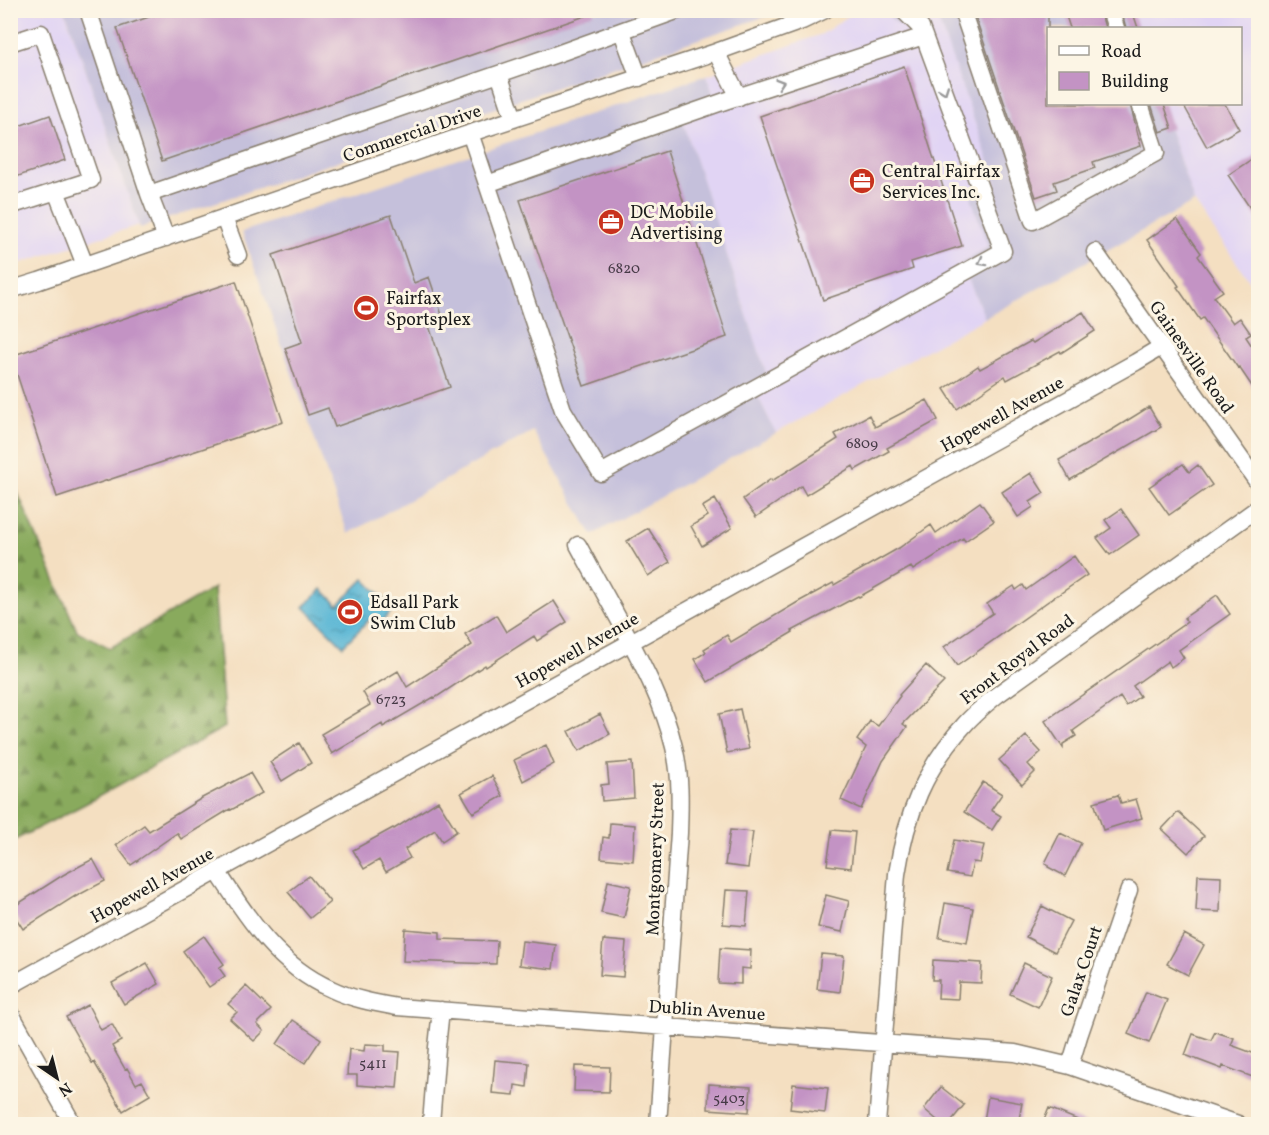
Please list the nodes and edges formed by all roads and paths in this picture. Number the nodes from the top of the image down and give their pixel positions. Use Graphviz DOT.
graph roads {
  1 [pos="88,10"];
  2 [pos="679,10"];
  3 [pos="825,10"];
  4 [pos="903,10"];
  5 [pos="962,10"];
  6 [pos="1110,10"];
  7 [pos="1116,27"];
  8 [pos="622,32"];
  9 [pos="924,36"];
  10 [pos="10,44"];
  11 [pos="716,52"];
  12 [pos="499,74"];
  13 [pos="639,78"];
  14 [pos="732,99"];
  15 [pos="1140,105"];
  16 [pos="514,118"];
  17 [pos="470,133"];
  18 [pos="487,183"];
  19 [pos="56,191"];
  20 [pos="149,194"];
  21 [pos="10,206"];
  22 [pos="224,218"];
  23 [pos="166,238"];
  24 [pos="1095,252"];
  25 [pos="238,255"];
  26 [pos="86,266"];
  27 [pos="10,290"];
  28 [pos="1161,347"];
  29 [pos="1258,483"];
  30 [pos="1258,508"];
  31 [pos="578,544"];
  32 [pos="630,642"];
  33 [pos="217,871"];
  34 [pos="1129,890"];
  35 [pos="10,986"];
  36 [pos="441,1010"];
  37 [pos="10,1012"];
  38 [pos="666,1026"];
  39 [pos="884,1042"];
  40 [pos="1070,1066"];
  41 [pos="73,1125"];
  42 [pos="431,1125"];
  43 [pos="658,1125"];
  44 [pos="877,1125"];
  45 [pos="1238,1125"];
  1 -- 20 [label="street"];
  2 -- 8 [label="street"];
  3 -- 11 [label="street, Commercial Drive"];
  4 -- 9 [label="street"];
  5 -- 15 [label="street"];
  6 -- 7 [label="street"];
  8 -- 12 [label="street"];
  8 -- 13 [label="street"];
  14 -- 9 [label="street, one-way"];
  9 -- 18 [label="street, one-way"];
  10 -- 19 [label="street"];
  11 -- 13 [label="street, Commercial Drive"];
  11 -- 14 [label="street"];
  12 -- 16 [label="street"];
  12 -- 20 [label="street"];
  13 -- 16 [label="street, Commercial Drive"];
  14 -- 18 [label="street"];
  16 -- 17 [label="street, Commercial Drive"];
  17 -- 18 [label="street"];
  17 -- 22 [label="street, Commercial Drive"];
  19 -- 21 [label="street"];
  19 -- 26 [label="street"];
  20 -- 23 [label="street"];
  22 -- 23 [label="street, Commercial Drive"];
  22 -- 25 [label="street"];
  23 -- 26 [label="street, Commercial Drive"];
  24 -- 28 [label="street, Gainesville Road"];
  26 -- 27 [label="street, Commercial Drive"];
  28 -- 29 [label="street, Gainesville Road"];
  28 -- 32 [label="street, Hopewell Avenue"];
  30 -- 39 [label="street, Front Royal Road"];
  31 -- 32 [label="street, Montgomery Street"];
  32 -- 33 [label="street, Hopewell Avenue"];
  32 -- 38 [label="street, Montgomery Street"];
  33 -- 35 [label="street, Hopewell Avenue"];
  33 -- 36 [label="street, Dublin Avenue"];
  34 -- 40 [label="street, Galax Court"];
  36 -- 38 [label="street, Dublin Avenue"];
  36 -- 42 [label="street"];
  37 -- 41 [label="street"];
  38 -- 39 [label="street, Dublin Avenue"];
  38 -- 43 [label="street, Montgomery Street"];
  39 -- 40 [label="street, Dublin Avenue"];
  39 -- 44 [label="street, Front Royal Road"];
  40 -- 45 [label="street, Dublin Avenue"];
}
